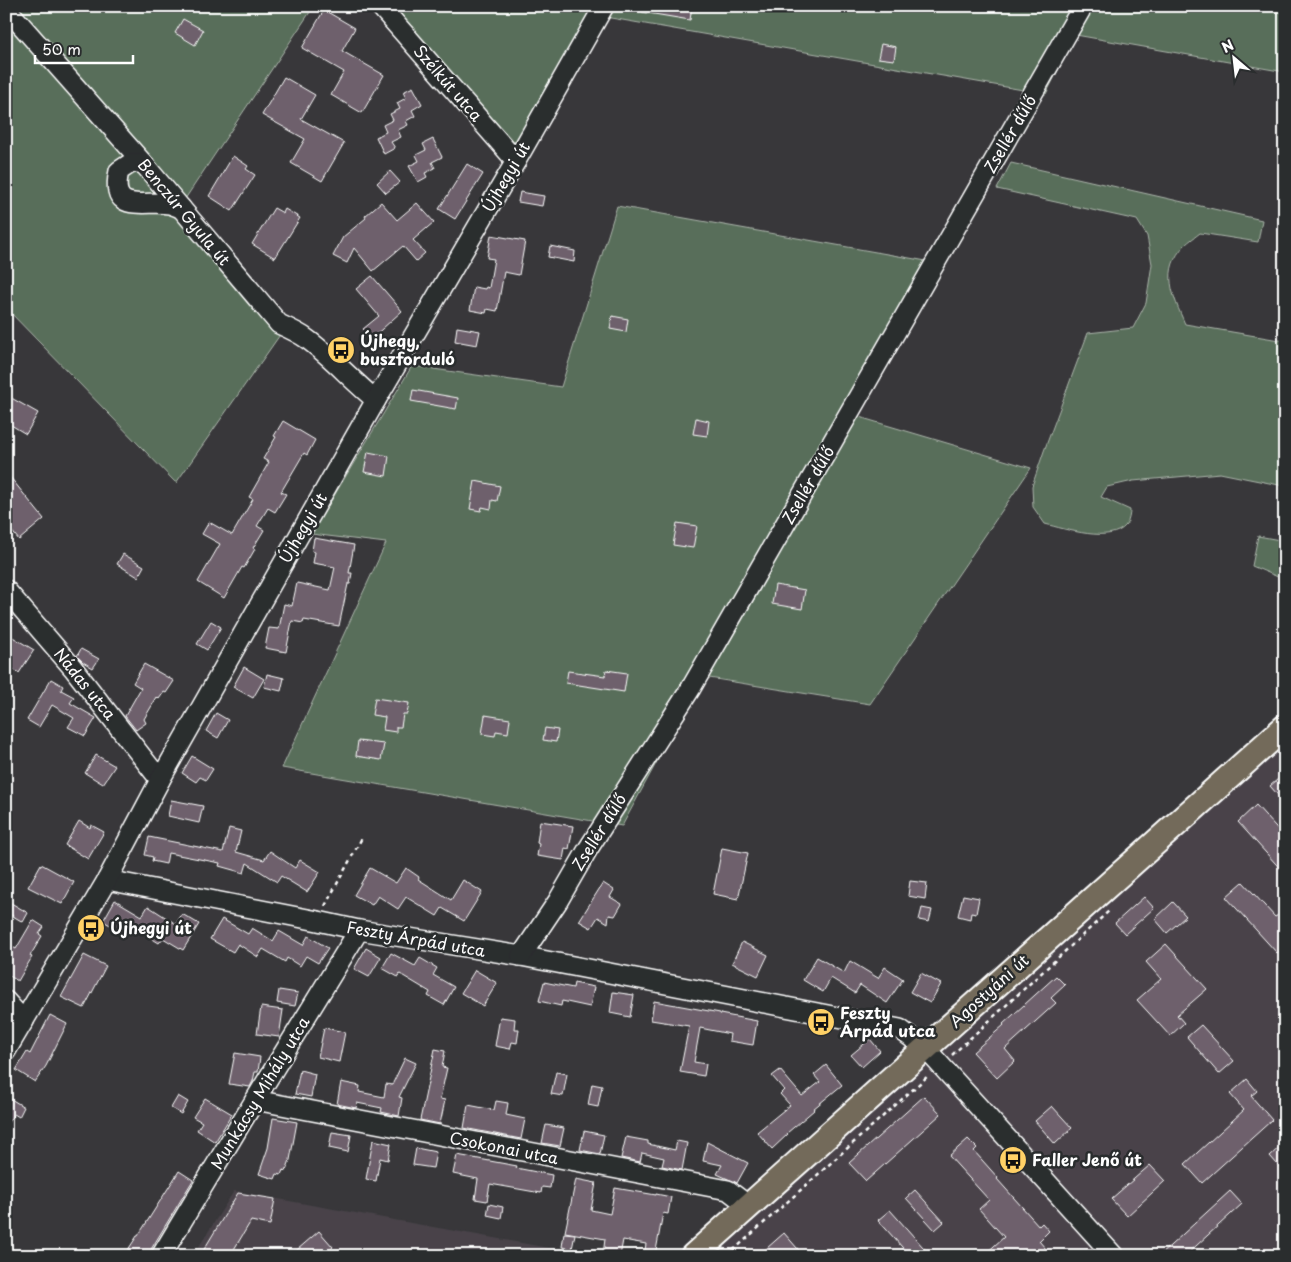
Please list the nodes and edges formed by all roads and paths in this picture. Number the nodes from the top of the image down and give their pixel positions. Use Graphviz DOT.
graph roads {
  1 [pos="380,6"];
  2 [pos="604,6"];
  3 [pos="1083,6"];
  4 [pos="6,8"];
  5 [pos="516,160"];
  6 [pos="143,163"];
  7 [pos="181,208"];
  8 [pos="376,400"];
  9 [pos="6,590"];
  10 [pos="1285,727"];
  11 [pos="160,780"];
  12 [pos="362,836"];
  13 [pos="107,880"];
  14 [pos="318,921"];
  15 [pos="359,930"];
  16 [pos="521,956"];
  17 [pos="6,1001"];
  18 [pos="24,1020"];
  19 [pos="925,1048"];
  20 [pos="6,1051"];
  21 [pos="940,1065"];
  22 [pos="254,1100"];
  23 [pos="749,1206"];
  24 [pos="161,1256"];
  25 [pos="693,1256"];
  26 [pos="727,1256"];
  27 [pos="1114,1256"];
  1 -- 5 [label="street, Szélkút utca"];
  2 -- 5 [label="street, Újhegyi út"];
  3 -- 16 [label="street, Zsellér dűlő"];
  4 -- 6 [label="street, Benczúr Gyula út"];
  5 -- 8 [label="street, Újhegyi út"];
  6 -- 7 [label="street, Benczúr Gyula út"];
  6 -- 7 [label="street"];
  7 -- 8 [label="street, Benczúr Gyula út"];
  8 -- 11 [label="street, Újhegyi út"];
  9 -- 11 [label="street, Nádas utca"];
  10 -- 19 [label="main road, Agostyáni út"];
  11 -- 13 [label="street, Újhegyi út"];
  12 -- 14 [label="path"];
  13 -- 14 [label="street, Feszty Árpád utca"];
  13 -- 18 [label="street, Újhegyi út"];
  14 -- 15 [label="street, Feszty Árpád utca"];
  15 -- 16 [label="street, Feszty Árpád utca"];
  15 -- 22 [label="street, Munkácsy Mihály utca"];
  16 -- 19 [label="street, Feszty Árpád utca"];
  17 -- 18 [label="street"];
  18 -- 20 [label="street, Újhegyi út"];
  19 -- 21 [label="street, Feszty Árpád utca"];
  19 -- 23 [label="main road, Agostyáni út"];
  21 -- 26 [label="path"];
  21 -- 27 [label="street, Feszty Árpád utca"];
  22 -- 23 [label="street, Csokonai utca"];
  22 -- 24 [label="street, Munkácsy Mihály utca"];
  23 -- 25 [label="main road, Agostyáni út"];
}
